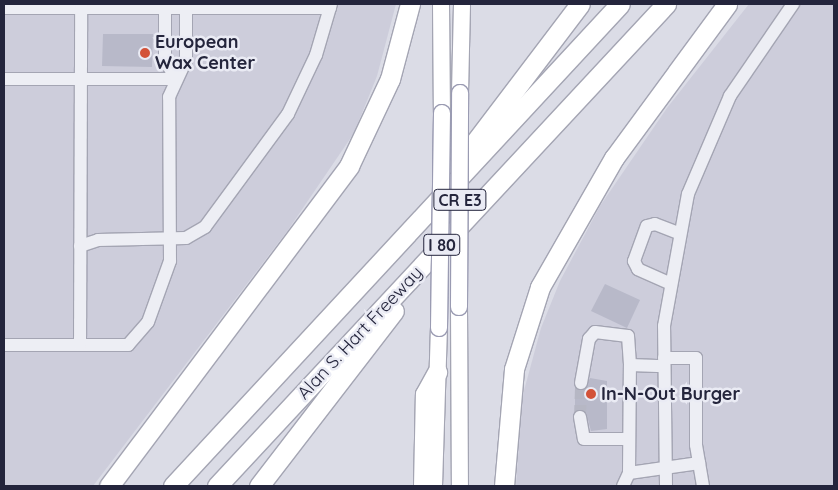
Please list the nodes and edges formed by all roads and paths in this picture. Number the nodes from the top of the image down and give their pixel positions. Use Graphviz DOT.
graph roads {
  1 [pos="410,4"];
  2 [pos="441,4"];
  3 [pos="462,4"];
  4 [pos="580,4"];
  5 [pos="620,4"];
  6 [pos="666,4"];
  7 [pos="727,4"];
  8 [pos="793,4"];
  9 [pos="165,6"];
  10 [pos="186,6"];
  11 [pos="331,6"];
  12 [pos="4,8"];
  13 [pos="81,8"];
  14 [pos="4,79"];
  15 [pos="80,79"];
  16 [pos="176,79"];
  17 [pos="428,211"];
  18 [pos="459,226"];
  19 [pos="679,233"];
  20 [pos="170,238"];
  21 [pos="80,246"];
  22 [pos="669,283"];
  23 [pos="4,345"];
  24 [pos="80,345"];
  25 [pos="664,362"];
  26 [pos="630,365"];
  27 [pos="514,369"];
  28 [pos="437,372"];
  29 [pos="580,383"];
  30 [pos="580,417"];
  31 [pos="630,439"];
  32 [pos="699,463"];
  33 [pos="664,472"];
  34 [pos="629,473"];
  35 [pos="109,486"];
  36 [pos="173,486"];
  37 [pos="217,486"];
  38 [pos="259,486"];
  39 [pos="423,486"];
  40 [pos="434,486"];
  41 [pos="460,486"];
  42 [pos="493,486"];
  43 [pos="504,486"];
  44 [pos="623,486"];
  45 [pos="666,486"];
  46 [pos="703,486"];
  1 -- 35 [label="highway"];
  2 -- 28 [label="main road, CR E3, bridge"];
  3 -- 41 [label="main road, CR E3, bridge"];
  4 -- 17 [label="highway"];
  5 -- 17 [label="highway, Alan S. Hart Freeway / I 80"];
  6 -- 18 [label="highway, Alan S. Hart Freeway / I 80"];
  7 -- 27 [label="highway"];
  8 -- 19 [label="street"];
  9 -- 10 [label="street"];
  9 -- 13 [label="street"];
  9 -- 16 [label="street"];
  10 -- 11 [label="street"];
  10 -- 16 [label="street"];
  11 -- 20 [label="street"];
  12 -- 13 [label="street"];
  13 -- 15 [label="street"];
  14 -- 15 [label="street"];
  15 -- 16 [label="street"];
  15 -- 21 [label="street"];
  16 -- 20 [label="street"];
  17 -- 36 [label="highway, Alan S. Hart Freeway / I 80"];
  18 -- 37 [label="highway, Alan S. Hart Freeway / I 80"];
  18 -- 38 [label="highway"];
  19 -- 22 [label="street"];
  19 -- 22 [label="street"];
  20 -- 21 [label="street"];
  20 -- 24 [label="street"];
  21 -- 24 [label="street"];
  22 -- 25 [label="street"];
  23 -- 24 [label="street"];
  25 -- 26 [label="street"];
  25 -- 32 [label="street"];
  25 -- 33 [label="street"];
  26 -- 29 [label="street"];
  26 -- 31 [label="street"];
  27 -- 42 [label="highway"];
  27 -- 43 [label="highway"];
  28 -- 39 [label="highway"];
  28 -- 40 [label="main road, CR E3"];
  30 -- 31 [label="street"];
  31 -- 34 [label="street"];
  32 -- 33 [label="street"];
  32 -- 46 [label="street"];
  33 -- 34 [label="street"];
  33 -- 45 [label="street"];
  34 -- 44 [label="street"];
}
